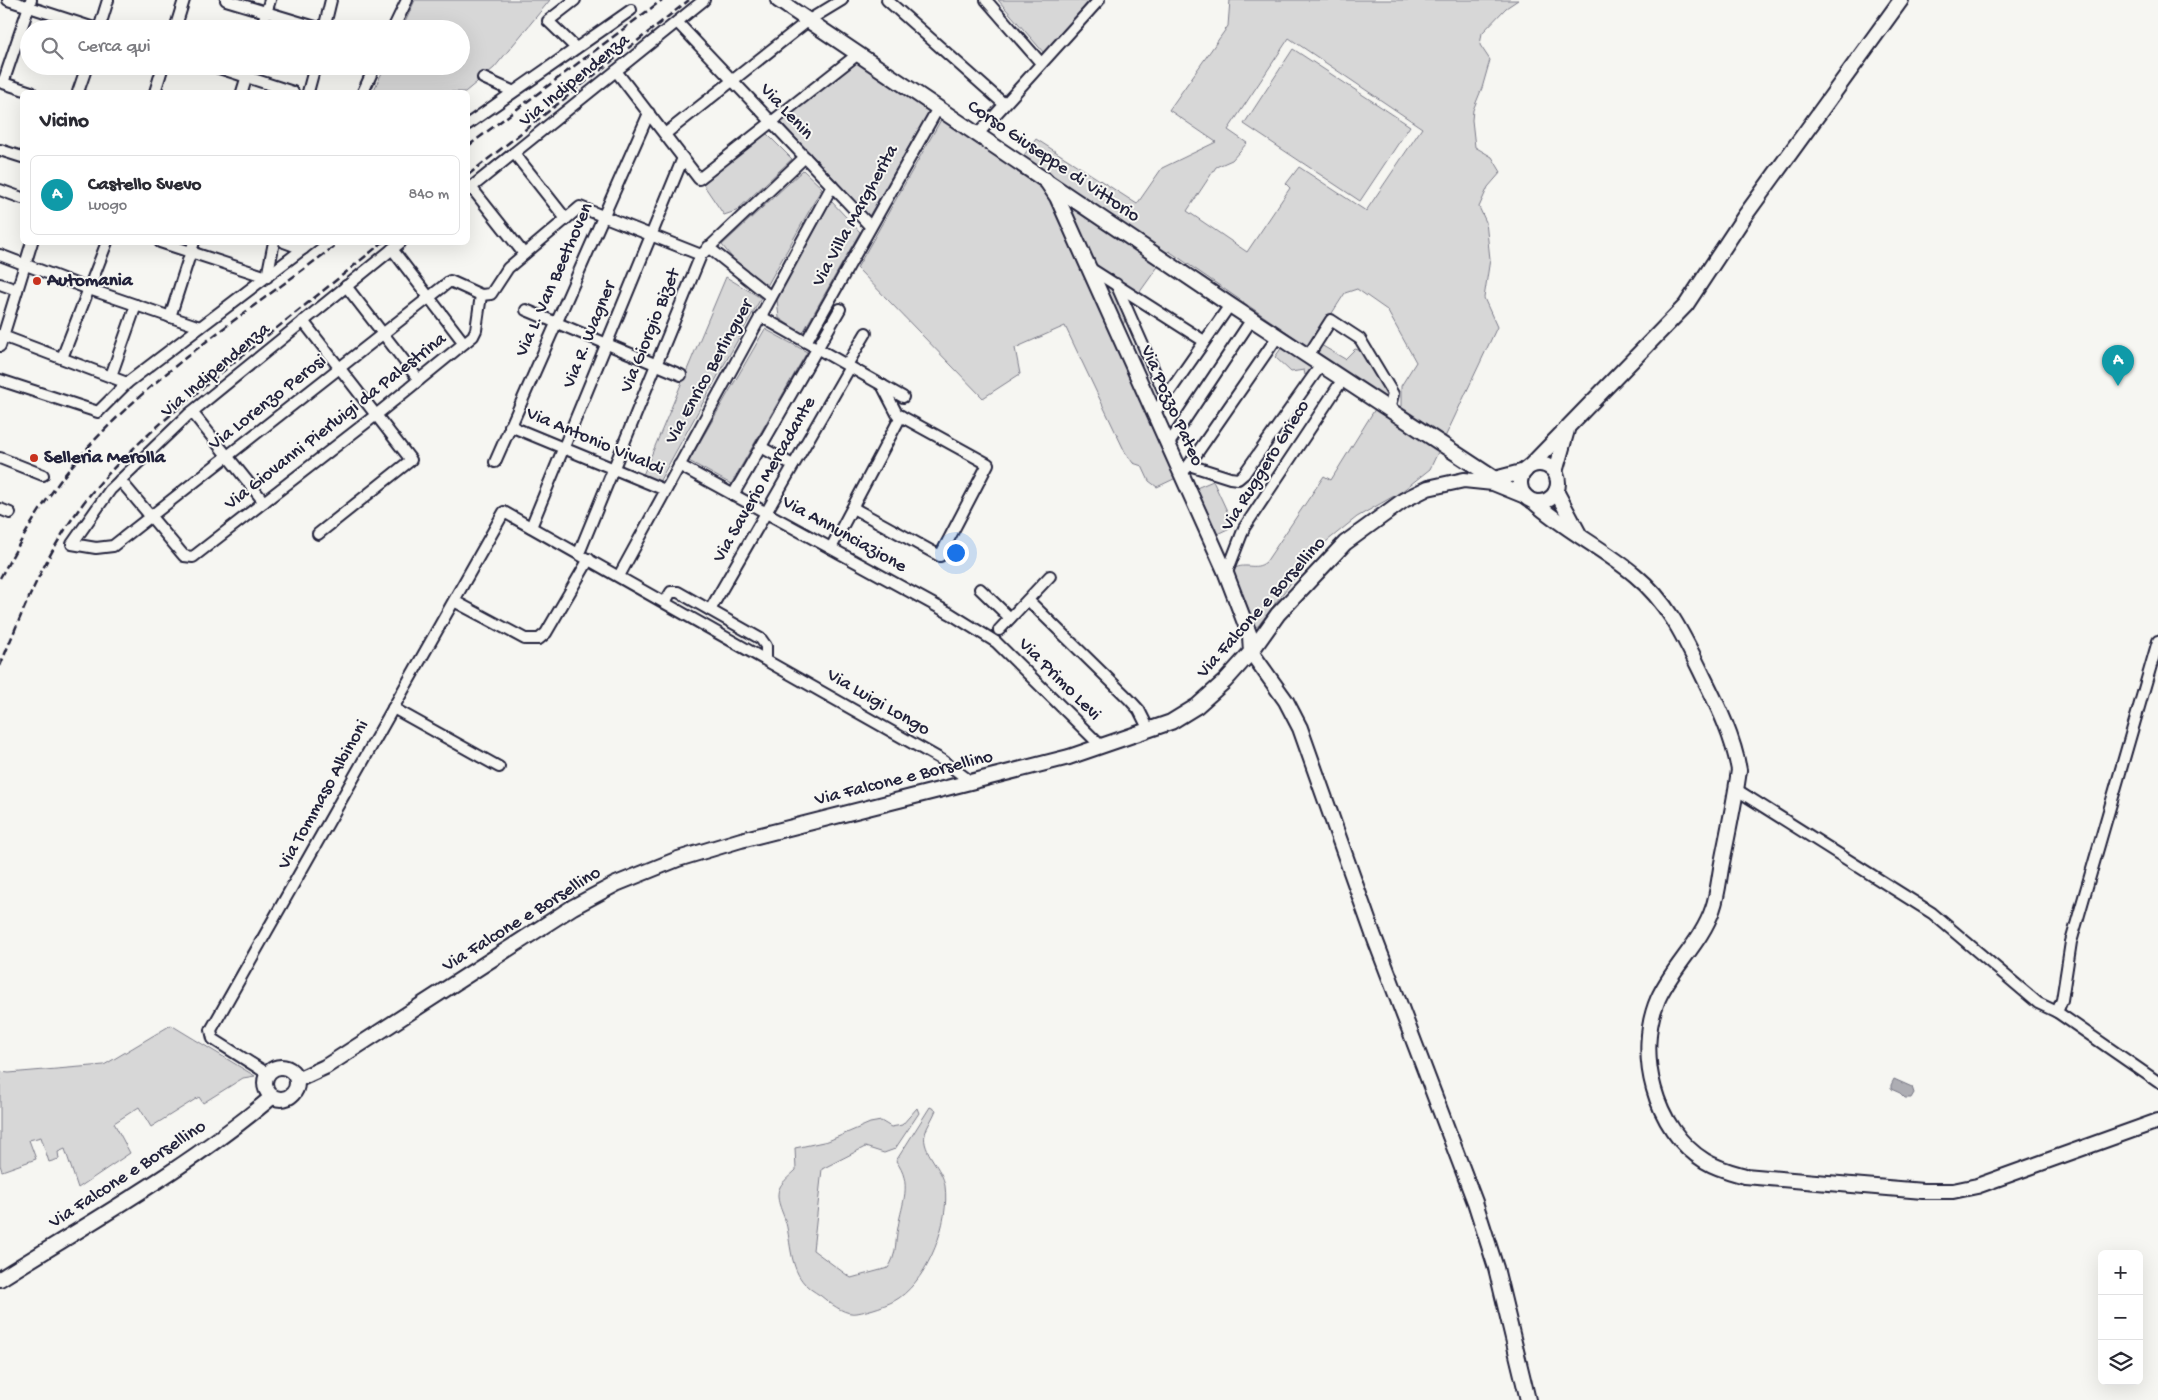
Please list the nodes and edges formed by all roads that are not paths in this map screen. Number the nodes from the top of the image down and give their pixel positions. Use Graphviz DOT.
graph roads {
  1 [pos="8,0"];
  2 [pos="108,0"];
  3 [pos="184,0"];
  4 [pos="226,0"];
  5 [pos="270,0"];
  6 [pos="331,0"];
  7 [pos="406,0"];
  8 [pos="575,0"];
  9 [pos="704,0"];
  10 [pos="778,0"];
  11 [pos="842,0"];
  12 [pos="887,0"];
  13 [pos="986,0"];
  14 [pos="1099,0"];
  15 [pos="1901,0"];
  16 [pos="30,3"];
  17 [pos="631,10"];
  18 [pos="266,12"];
  19 [pos="24,20"];
  20 [pos="74,20"];
  21 [pos="101,20"];
  22 [pos="178,20"];
  23 [pos="264,20"];
  24 [pos="293,20"];
  25 [pos="325,20"];
  26 [pos="397,20"];
  27 [pos="809,20"];
  28 [pos="677,22"];
  29 [pos="20,32"];
  30 [pos="576,48"];
  31 [pos="858,54"];
  32 [pos="1041,63"];
  33 [pos="616,71"];
  34 [pos="84,75"];
  35 [pos="161,75"];
  36 [pos="241,75"];
  37 [pos="313,75"];
  38 [pos="371,75"];
  39 [pos="247,77"];
  40 [pos="483,78"];
  41 [pos="732,80"];
  42 [pos="2,83"];
  43 [pos="25,90"];
  44 [pos="79,90"];
  45 [pos="156,90"];
  46 [pos="243,90"];
  47 [pos="287,90"];
  48 [pos="309,90"];
  49 [pos="364,90"];
  50 [pos="512,91"];
  51 [pos="1004,104"];
  52 [pos="938,108"];
  53 [pos="649,113"];
  54 [pos="470,122"];
  55 [pos="771,122"];
  56 [pos="665,134"];
  57 [pos="978,134"];
  58 [pos="0,150"];
  59 [pos="514,153"];
  60 [pos="20,156"];
  61 [pos="804,157"];
  62 [pos="683,158"];
  63 [pos="1045,179"];
  64 [pos="832,186"];
  65 [pos="470,187"];
  66 [pos="470,189"];
  67 [pos="0,190"];
  68 [pos="20,197"];
  69 [pos="602,216"];
  70 [pos="566,219"];
  71 [pos="870,226"];
  72 [pos="650,235"];
  73 [pos="31,245"];
  74 [pos="106,245"];
  75 [pos="179,245"];
  76 [pos="273,245"];
  77 [pos="397,245"];
  78 [pos="308,246"];
  79 [pos="192,247"];
  80 [pos="392,249"];
  81 [pos="705,251"];
  82 [pos="524,254"];
  83 [pos="0,255"];
  84 [pos="25,264"];
  85 [pos="1088,267"];
  86 [pos="267,277"];
  87 [pos="0,284"];
  88 [pos="1116,284"];
  89 [pos="346,286"];
  90 [pos="89,289"];
  91 [pos="17,290"];
  92 [pos="481,295"];
  93 [pos="771,297"];
  94 [pos="430,298"];
  95 [pos="136,305"];
  96 [pos="1230,305"];
  97 [pos="840,309"];
  98 [pos="526,310"];
  99 [pos="760,316"];
  100 [pos="170,317"];
  101 [pos="1252,319"];
  102 [pos="303,321"];
  103 [pos="554,324"];
  104 [pos="200,327"];
  105 [pos="866,333"];
  106 [pos="383,334"];
  107 [pos="2,335"];
  108 [pos="1278,336"];
  109 [pos="1204,341"];
  110 [pos="806,342"];
  111 [pos="464,343"];
  112 [pos="605,344"];
  113 [pos="0,346"];
  114 [pos="817,348"];
  115 [pos="1308,356"];
  116 [pos="62,358"];
  117 [pos="656,365"];
  118 [pos="1321,365"];
  119 [pos="849,366"];
  120 [pos="339,368"];
  121 [pos="681,375"];
  122 [pos="111,376"];
  123 [pos="0,380"];
  124 [pos="418,380"];
  125 [pos="1343,380"];
  126 [pos="127,383"];
  127 [pos="882,385"];
  128 [pos="903,397"];
  129 [pos="1166,397"];
  130 [pos="1389,410"];
  131 [pos="192,412"];
  132 [pos="1154,414"];
  133 [pos="376,415"];
  134 [pos="902,416"];
  135 [pos="510,426"];
  136 [pos="1567,428"];
  137 [pos="1168,445"];
  138 [pos="761,447"];
  139 [pos="564,448"];
  140 [pos="227,456"];
  141 [pos="0,458"];
  142 [pos="495,462"];
  143 [pos="679,465"];
  144 [pos="793,465"];
  145 [pos="613,469"];
  146 [pos="1527,469"];
  147 [pos="1185,470"];
  148 [pos="1555,472"];
  149 [pos="43,475"];
  150 [pos="120,480"];
  151 [pos="1490,480"];
  152 [pos="666,490"];
  153 [pos="1556,491"];
  154 [pos="733,495"];
  155 [pos="1530,499"];
  156 [pos="264,502"];
  157 [pos="852,508"];
  158 [pos="0,509"];
  159 [pos="504,512"];
  160 [pos="10,513"];
  161 [pos="766,513"];
  162 [pos="152,517"];
  163 [pos="531,527"];
  164 [pos="318,534"];
  165 [pos="1580,537"];
  166 [pos="72,544"];
  167 [pos="831,548"];
  168 [pos="578,553"];
  169 [pos="589,559"];
  170 [pos="1226,575"];
  171 [pos="619,576"];
  172 [pos="1050,576"];
  173 [pos="980,589"];
  174 [pos="1028,600"];
  175 [pos="454,601"];
  176 [pos="664,602"];
  177 [pos="710,610"];
  178 [pos="1010,618"];
  179 [pos="999,630"];
  180 [pos="991,638"];
  181 [pos="2158,641"];
  182 [pos="1251,652"];
  183 [pos="766,659"];
  184 [pos="393,708"];
  185 [pos="1149,730"];
  186 [pos="1102,747"];
  187 [pos="499,767"];
  188 [pos="970,781"];
  189 [pos="1737,790"];
  190 [pos="2057,1012"];
  191 [pos="268,1074"];
  192 [pos="297,1080"];
  193 [pos="2158,1082"];
  194 [pos="272,1096"];
  195 [pos="2158,1122"];
  196 [pos="0,1279"];
  197 [pos="1528,1400"];
  1 -- 16 [label="street"];
  2 -- 21 [label="street"];
  3 -- 22 [label="street"];
  4 -- 18 [label="street"];
  5 -- 18 [label="street"];
  6 -- 25 [label="street"];
  7 -- 26 [label="street"];
  8 -- 30 [label="street"];
  9 -- 28 [label="street, Via Indipendenza"];
  10 -- 27 [label="street, Corso Giuseppe di Vittorio"];
  11 -- 27 [label="street"];
  12 -- 51 [label="street"];
  13 -- 32 [label="street"];
  14 -- 32 [label="street"];
  15 -- 136 [label="street"];
  16 -- 19 [label="street"];
  16 -- 20 [label="street"];
  17 -- 30 [label="street, Via Indipendenza"];
  18 -- 23 [label="street"];
  18 -- 24 [label="street"];
  27 -- 31 [label="street, Corso Giuseppe di Vittorio"];
  27 -- 41 [label="street"];
  28 -- 33 [label="street, Via Indipendenza"];
  28 -- 41 [label="street, Via Lenin"];
  29 -- 42 [label="street"];
  30 -- 50 [label="street, Via Indipendenza"];
  31 -- 52 [label="street, Corso Giuseppe di Vittorio"];
  31 -- 55 [label="street"];
  32 -- 51 [label="street"];
  33 -- 53 [label="street"];
  33 -- 59 [label="street, Via Indipendenza"];
  34 -- 44 [label="street"];
  35 -- 45 [label="street"];
  36 -- 39 [label="street"];
  37 -- 48 [label="street"];
  38 -- 49 [label="street"];
  39 -- 46 [label="street"];
  39 -- 47 [label="street"];
  40 -- 50 [label="street, Via Indipendenza"];
  41 -- 55 [label="street, Via Lenin"];
  41 -- 56 [label="street"];
  42 -- 43 [label="street"];
  50 -- 54 [label="street, Via Indipendenza"];
  51 -- 57 [label="street"];
  52 -- 57 [label="street, Corso Giuseppe di Vittorio"];
  52 -- 71 [label="street, Via Villa Margherita"];
  53 -- 56 [label="street"];
  53 -- 69 [label="street, Via L. Van Beethoven"];
  55 -- 61 [label="street, Via Lenin"];
  55 -- 62 [label="street"];
  56 -- 62 [label="street"];
  57 -- 63 [label="street, Corso Giuseppe di Vittorio"];
  58 -- 60 [label="street"];
  59 -- 65 [label="street, Via Indipendenza"];
  59 -- 70 [label="street"];
  61 -- 64 [label="street, Via Lenin"];
  61 -- 81 [label="street, Via Giorgio Bizet"];
  62 -- 72 [label="street, Via R. Wagner"];
  63 -- 85 [label="street, Via Pozzo Pateo"];
  63 -- 96 [label="street, Corso Giuseppe di Vittorio"];
  64 -- 71 [label="street, Via Lenin"];
  64 -- 93 [label="street, Via Enrico Berlinguer"];
  66 -- 82 [label="street"];
  67 -- 68 [label="street"];
  69 -- 70 [label="street"];
  69 -- 72 [label="street"];
  69 -- 103 [label="street, Via L. Van Beethoven"];
  70 -- 82 [label="street"];
  71 -- 110 [label="street, Via Villa Margherita"];
  72 -- 81 [label="street"];
  72 -- 112 [label="street, Via R. Wagner"];
  73 -- 84 [label="street"];
  74 -- 90 [label="street"];
  75 -- 79 [label="street"];
  76 -- 86 [label="street"];
  77 -- 80 [label="street, Via Indipendenza"];
  78 -- 86 [label="street"];
  79 -- 86 [label="street"];
  79 -- 100 [label="street"];
  80 -- 89 [label="street, Via Indipendenza"];
  80 -- 94 [label="street"];
  81 -- 93 [label="street"];
  81 -- 117 [label="street, Via Giorgio Bizet"];
  82 -- 92 [label="street"];
  83 -- 84 [label="street"];
  84 -- 90 [label="street"];
  84 -- 91 [label="street"];
  85 -- 88 [label="street"];
  85 -- 132 [label="street, Via Pozzo Pateo"];
  86 -- 104 [label="street"];
  87 -- 91 [label="street"];
  88 -- 109 [label="street"];
  88 -- 129 [label="street, Via Pozzo Pateo"];
  89 -- 102 [label="street, Via Indipendenza"];
  89 -- 106 [label="street"];
  90 -- 95 [label="street"];
  90 -- 116 [label="street"];
  91 -- 107 [label="street"];
  92 -- 94 [label="street, Via Lorenzo Perosi"];
  92 -- 111 [label="street, Via Giovanni Pierluigi da Palestrina"];
  93 -- 99 [label="street, Via Enrico Berlinguer"];
  94 -- 106 [label="street, Via Lorenzo Perosi"];
  94 -- 111 [label="street"];
  95 -- 100 [label="street"];
  95 -- 122 [label="street"];
  96 -- 101 [label="street, Corso Giuseppe di Vittorio"];
  96 -- 109 [label="street"];
  97 -- 114 [label="street, Via Villa Margherita"];
  98 -- 103 [label="street"];
  99 -- 110 [label="street"];
  99 -- 143 [label="street, Via Enrico Berlinguer"];
  100 -- 104 [label="street"];
  101 -- 108 [label="street, Corso Giuseppe di Vittorio"];
  101 -- 137 [label="street"];
  102 -- 120 [label="street"];
  102 -- 131 [label="street, Via Indipendenza"];
  103 -- 112 [label="street"];
  103 -- 135 [label="street, Via L. Van Beethoven"];
  104 -- 126 [label="street"];
  105 -- 119 [label="street, Via Saverio Mercadante"];
  106 -- 120 [label="street, Via Lorenzo Perosi"];
  106 -- 124 [label="street"];
  107 -- 113 [label="street"];
  107 -- 116 [label="street"];
  108 -- 115 [label="street, Corso Giuseppe di Vittorio"];
  108 -- 147 [label="street"];
  109 -- 129 [label="street"];
  110 -- 114 [label="street"];
  111 -- 124 [label="street, Via Giovanni Pierluigi da Palestrina"];
  112 -- 117 [label="street"];
  112 -- 139 [label="street, Via R. Wagner"];
  114 -- 119 [label="street"];
  114 -- 138 [label="street, Via Villa Margherita"];
  115 -- 118 [label="street, Corso Giuseppe di Vittorio"];
  115 -- 130 [label="street"];
  116 -- 122 [label="street"];
  117 -- 121 [label="street"];
  117 -- 145 [label="street, Via Giorgio Bizet"];
  118 -- 125 [label="street, Corso Giuseppe di Vittorio"];
  118 -- 147 [label="street"];
  119 -- 127 [label="street"];
  119 -- 144 [label="street, Via Saverio Mercadante"];
  120 -- 133 [label="street"];
  120 -- 140 [label="street, Via Lorenzo Perosi"];
  122 -- 126 [label="street"];
  123 -- 126 [label="street"];
  124 -- 133 [label="street, Via Giovanni Pierluigi da Palestrina"];
  125 -- 130 [label="street, Corso Giuseppe di Vittorio"];
  125 -- 170 [label="street, Via Ruggero Grieco"];
  127 -- 128 [label="street"];
  127 -- 134 [label="street"];
  129 -- 132 [label="street"];
  130 -- 151 [label="street, Corso Giuseppe di Vittorio"];
  131 -- 140 [label="street"];
  131 -- 150 [label="street, Via Indipendenza"];
  132 -- 137 [label="street, Via Pozzo Pateo"];
  133 -- 156 [label="street, Via Giovanni Pierluigi da Palestrina"];
  133 -- 164 [label="street"];
  134 -- 157 [label="street"];
  134 -- 157 [label="street"];
  135 -- 139 [label="street, Via Antonio Vivaldi"];
  135 -- 142 [label="street, Via L. Van Beethoven"];
  136 -- 146 [label="street"];
  136 -- 148 [label="street"];
  137 -- 147 [label="street, Via Pozzo Pateo"];
  138 -- 144 [label="street"];
  138 -- 154 [label="street, Via Villa Margherita"];
  139 -- 145 [label="street, Via Antonio Vivaldi"];
  139 -- 163 [label="street, Via R. Wagner"];
  140 -- 156 [label="street"];
  140 -- 162 [label="street, Via Lorenzo Perosi"];
  141 -- 149 [label="street"];
  143 -- 152 [label="street, Via Enrico Berlinguer"];
  143 -- 154 [label="street, Via Annunciazione"];
  144 -- 161 [label="street, Via Saverio Mercadante"];
  145 -- 152 [label="street, Via Antonio Vivaldi"];
  145 -- 168 [label="street, Via Giorgio Bizet"];
  146 -- 148 [label="street"];
  146 -- 151 [label="street, Via Falcone e Borsellino"];
  146 -- 155 [label="street"];
  147 -- 170 [label="street, Via Pozzo Pateo"];
  148 -- 153 [label="street"];
  150 -- 162 [label="street"];
  150 -- 166 [label="street, Via Indipendenza"];
  151 -- 155 [label="street, Via Falcone e Borsellino"];
  151 -- 182 [label="street, Via Falcone e Borsellino"];
  152 -- 171 [label="street, Via Enrico Berlinguer"];
  153 -- 155 [label="street"];
  153 -- 165 [label="street"];
  154 -- 161 [label="street, Via Annunciazione"];
  155 -- 165 [label="street, Via Falcone e Borsellino"];
  156 -- 162 [label="street, Via Giovanni Pierluigi da Palestrina"];
  157 -- 167 [label="street"];
  158 -- 160 [label="street"];
  159 -- 163 [label="street, Via Luigi Longo"];
  159 -- 175 [label="street, Via Tommaso Albinoni"];
  161 -- 167 [label="street, Via Annunciazione"];
  161 -- 177 [label="street, Via Saverio Mercadante"];
  162 -- 166 [label="street, Via Lorenzo Perosi"];
  163 -- 168 [label="street, Via Luigi Longo"];
  165 -- 189 [label="street, Via Falcone e Borsellino"];
  167 -- 180 [label="street, Via Annunciazione"];
  168 -- 169 [label="street, Via Luigi Longo"];
  169 -- 171 [label="street, Via Luigi Longo"];
  169 -- 175 [label="street"];
  170 -- 182 [label="street, Via Pozzo Pateo"];
  171 -- 176 [label="street, Via Luigi Longo"];
  172 -- 174 [label="street"];
  173 -- 178 [label="street"];
  174 -- 178 [label="street"];
  174 -- 185 [label="street"];
  175 -- 184 [label="street, Via Tommaso Albinoni"];
  176 -- 177 [label="street"];
  176 -- 183 [label="street, Via Luigi Longo"];
  177 -- 183 [label="street"];
  178 -- 179 [label="street"];
  180 -- 186 [label="street, Via Primo Levi"];
  181 -- 190 [label="street"];
  182 -- 185 [label="street, Via Falcone e Borsellino"];
  182 -- 197 [label="street"];
  183 -- 188 [label="street, Via Luigi Longo"];
  184 -- 187 [label="street"];
  184 -- 191 [label="street, Via Tommaso Albinoni"];
  185 -- 186 [label="street, Via Falcone e Borsellino"];
  186 -- 188 [label="street, Via Falcone e Borsellino"];
  188 -- 192 [label="street, Via Falcone e Borsellino"];
  189 -- 190 [label="street"];
  189 -- 195 [label="street, Via Falcone e Borsellino"];
  190 -- 193 [label="street"];
  191 -- 192 [label="street"];
  191 -- 194 [label="street"];
  192 -- 194 [label="street"];
  194 -- 196 [label="street, Via Falcone e Borsellino"];
}
